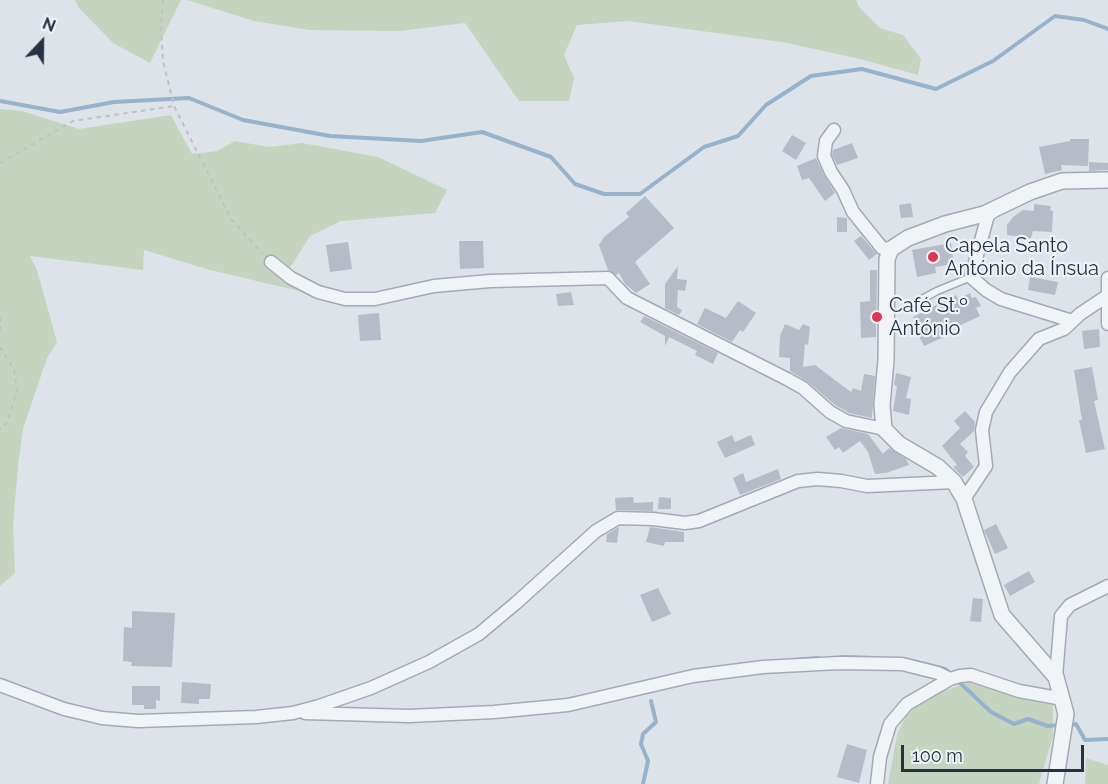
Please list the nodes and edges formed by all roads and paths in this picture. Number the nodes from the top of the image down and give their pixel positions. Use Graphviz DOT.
graph roads {
  1 [pos="163,0"];
  2 [pos="174,106"];
  3 [pos="834,130"];
  4 [pos="0,163"];
  5 [pos="1108,180"];
  6 [pos="1000,206"];
  7 [pos="891,249"];
  8 [pos="271,262"];
  9 [pos="971,277"];
  10 [pos="1108,278"];
  11 [pos="1107,296"];
  12 [pos="911,305"];
  13 [pos="0,317"];
  14 [pos="1072,321"];
  15 [pos="1108,324"];
  16 [pos="0,334"];
  17 [pos="0,347"];
  18 [pos="884,429"];
  19 [pos="0,430"];
  20 [pos="954,482"];
  21 [pos="964,499"];
  22 [pos="1108,586"];
  23 [pos="955,677"];
  24 [pos="1056,677"];
  25 [pos="0,685"];
  26 [pos="1064,706"];
  27 [pos="293,713"];
  28 [pos="876,784"];
  29 [pos="1056,784"];
  1 -- 2 [label="path"];
  2 -- 4 [label="path"];
  2 -- 8 [label="path"];
  3 -- 7 [label="street"];
  5 -- 6 [label="street"];
  6 -- 7 [label="street"];
  6 -- 9 [label="street"];
  7 -- 18 [label="street"];
  8 -- 18 [label="street"];
  9 -- 12 [label="lane"];
  9 -- 14 [label="street"];
  10 -- 11 [label="street"];
  11 -- 14 [label="street"];
  11 -- 15 [label="street"];
  13 -- 16 [label="path"];
  14 -- 21 [label="street"];
  17 -- 19 [label="path"];
  18 -- 20 [label="street"];
  20 -- 21 [label="street"];
  20 -- 27 [label="street"];
  21 -- 24 [label="street"];
  22 -- 24 [label="street"];
  23 -- 26 [label="street"];
  23 -- 27 [label="street"];
  23 -- 28 [label="street"];
  24 -- 26 [label="street"];
  25 -- 27 [label="street"];
  26 -- 29 [label="street"];
}
